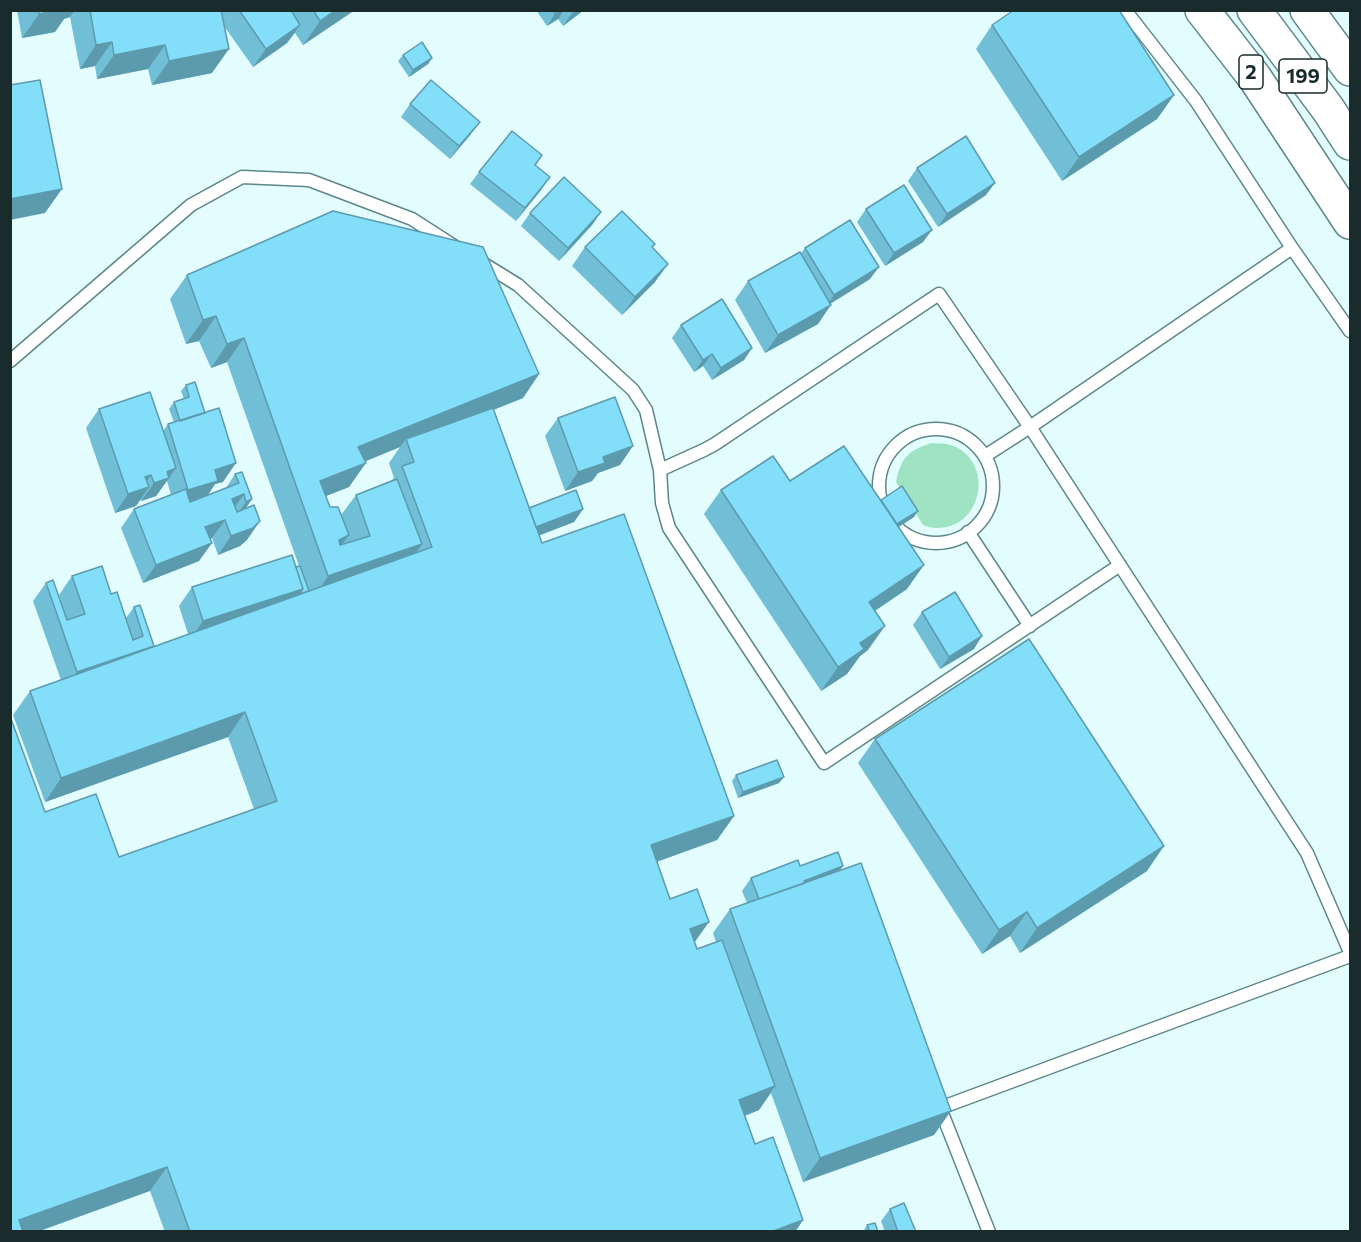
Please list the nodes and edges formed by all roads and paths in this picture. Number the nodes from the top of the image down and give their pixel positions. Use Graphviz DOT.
graph roads {
  1 [pos="1125,10"];
  2 [pos="1202,10"];
  3 [pos="1254,10"];
  4 [pos="1307,10"];
  5 [pos="1350,69"];
  6 [pos="1350,143"];
  7 [pos="1350,222"];
  8 [pos="1292,248"];
  9 [pos="1350,332"];
  10 [pos="10,361"];
  11 [pos="1030,427"];
  12 [pos="985,456"];
  13 [pos="660,470"];
  14 [pos="968,532"];
  15 [pos="1120,565"];
  16 [pos="1030,626"];
  17 [pos="1350,951"];
  18 [pos="1350,956"];
  19 [pos="989,1232"];
  1 -- 8 [label="lane"];
  2 -- 7 [label="highway, 2"];
  3 -- 6 [label="highway, 199"];
  4 -- 5 [label="highway, 199"];
  8 -- 9 [label="lane"];
  8 -- 11 [label="lane"];
  10 -- 13 [label="lane"];
  11 -- 12 [label="lane"];
  11 -- 13 [label="lane"];
  11 -- 15 [label="lane"];
  12 -- 14 [label="lane"];
  12 -- 14 [label="lane"];
  13 -- 16 [label="lane"];
  14 -- 16 [label="lane"];
  15 -- 16 [label="lane"];
  15 -- 17 [label="lane"];
  18 -- 19 [label="lane"];
}
